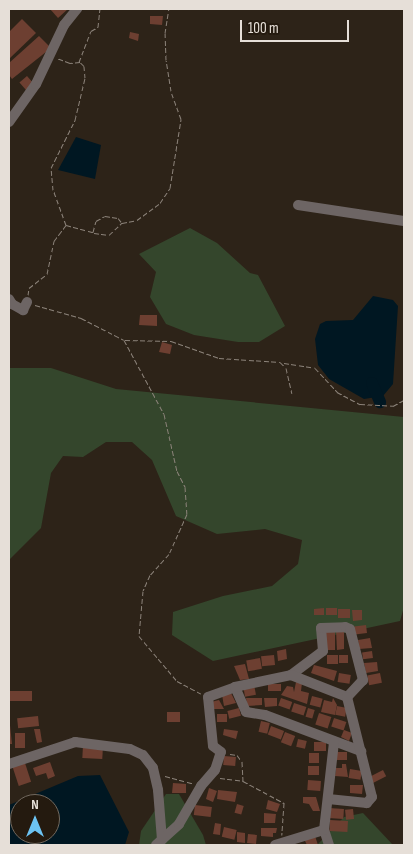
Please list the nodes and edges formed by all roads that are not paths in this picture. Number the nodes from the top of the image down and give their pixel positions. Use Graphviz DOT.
graph roads {
  1 [pos="77,9"];
  2 [pos="9,122"];
  3 [pos="298,205"];
  4 [pos="404,221"];
  5 [pos="9,298"];
  6 [pos="27,302"];
  7 [pos="291,675"];
  8 [pos="235,688"];
  9 [pos="347,698"];
  10 [pos="334,742"];
  11 [pos="361,751"];
  12 [pos="9,764"];
  13 [pos="328,799"];
  14 [pos="324,830"];
  15 [pos="159,843"];
  16 [pos="279,844"];
  17 [pos="329,845"];
  1 -- 2 [label="street"];
  3 -- 4 [label="street"];
  5 -- 6 [label="street"];
  7 -- 8 [label="street"];
  7 -- 9 [label="street"];
  7 -- 9 [label="street"];
  8 -- 10 [label="street"];
  8 -- 15 [label="street"];
  9 -- 11 [label="street"];
  10 -- 11 [label="street"];
  10 -- 13 [label="street"];
  11 -- 13 [label="street"];
  12 -- 15 [label="street"];
  13 -- 14 [label="street"];
  14 -- 16 [label="street"];
  14 -- 17 [label="street"];
}
